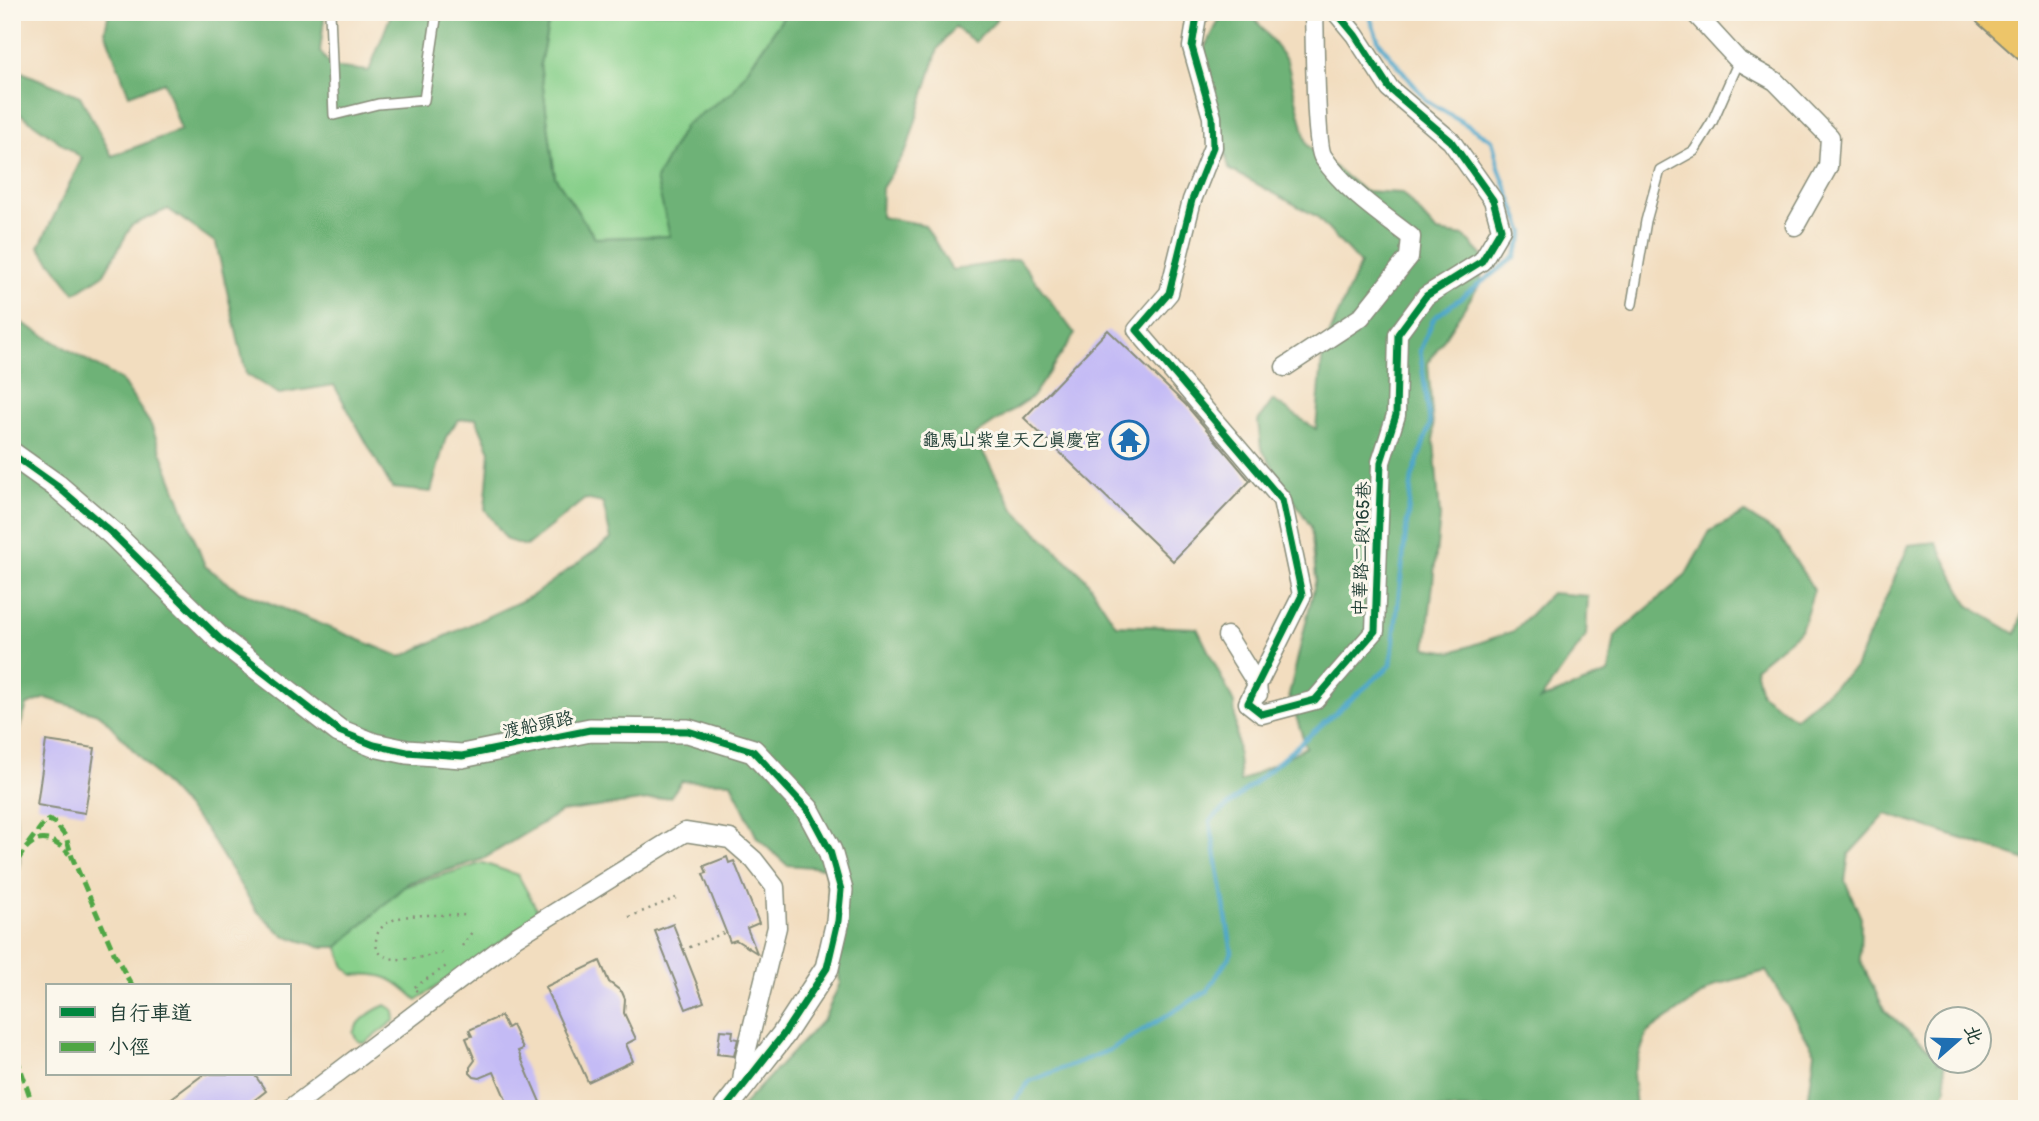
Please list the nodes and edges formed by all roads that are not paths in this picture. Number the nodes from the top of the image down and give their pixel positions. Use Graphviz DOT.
graph roads {
  1 [pos="330,12"];
  2 [pos="437,12"];
  3 [pos="1203,12"];
  4 [pos="1314,12"];
  5 [pos="1336,12"];
  6 [pos="1694,12"];
  7 [pos="1988,12"];
  8 [pos="2017,12"];
  9 [pos="2027,21"];
  10 [pos="2027,47"];
  11 [pos="1739,61"];
  12 [pos="1795,226"];
  13 [pos="1632,304"];
  14 [pos="1285,366"];
  15 [pos="12,454"];
  16 [pos="1227,636"];
  17 [pos="1257,684"];
  18 [pos="741,1090"];
  19 [pos="290,1109"];
  20 [pos="725,1109"];
  1 -- 2 [label="lane"];
  3 -- 17 [label="street"];
  4 -- 14 [label="street"];
  5 -- 17 [label="street, 中華路二段165巷"];
  6 -- 11 [label="street"];
  7 -- 10 [label="main road"];
  8 -- 9 [label="main road"];
  11 -- 12 [label="street"];
  11 -- 13 [label="lane"];
  15 -- 18 [label="street, 渡船頭路"];
  16 -- 17 [label="street"];
  18 -- 19 [label="street"];
  18 -- 20 [label="street, 渡船頭路"];
}
